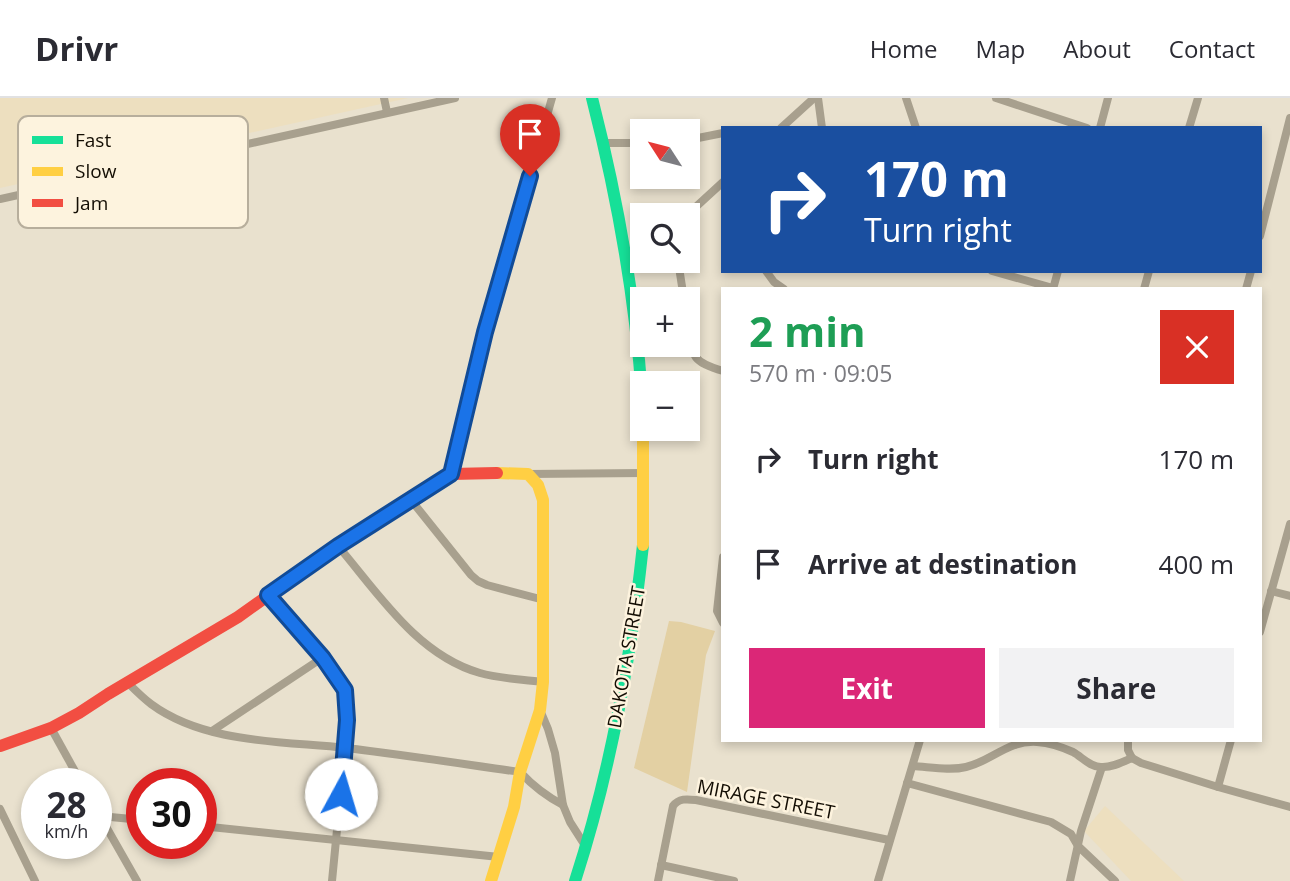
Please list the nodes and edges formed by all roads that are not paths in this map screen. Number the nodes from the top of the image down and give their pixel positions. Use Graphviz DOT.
graph roads {
  1 [pos="384,98"];
  2 [pos="455,98"];
  3 [pos="552,98"];
  4 [pos="592,98"];
  5 [pos="816,98"];
  6 [pos="906,98"];
  7 [pos="996,98"];
  8 [pos="1108,98"];
  9 [pos="1198,98"];
  10 [pos="1021,102"];
  11 [pos="387,112"];
  12 [pos="1290,118"];
  13 [pos="783,126"];
  14 [pos="822,126"];
  15 [pos="915,126"];
  16 [pos="1082,126"];
  17 [pos="1101,126"];
  18 [pos="1190,126"];
  19 [pos="721,133"];
  20 [pos="700,138"];
  21 [pos="248,143"];
  22 [pos="604,143"];
  23 [pos="630,143"];
  24 [pos="721,184"];
  25 [pos="18,195"];
  26 [pos="0,199"];
  27 [pos="700,203"];
  28 [pos="1262,228"];
  29 [pos="767,273"];
  30 [pos="999,273"];
  31 [pos="781,287"];
  32 [pos="1046,287"];
  33 [pos="695,357"];
  34 [pos="721,370"];
  35 [pos="640,371"];
  36 [pos="643,441"];
  37 [pos="644,473"];
  38 [pos="451,474"];
  39 [pos="528,474"];
  40 [pos="411,500"];
  41 [pos="1290,524"];
  42 [pos="338,546"];
  43 [pos="721,575"];
  44 [pos="1271,591"];
  45 [pos="268,595"];
  46 [pos="1290,596"];
  47 [pos="544,600"];
  48 [pos="721,618"];
  49 [pos="1262,625"];
  50 [pos="323,658"];
  51 [pos="543,682"];
  52 [pos="128,683"];
  53 [pos="540,710"];
  54 [pos="51,728"];
  55 [pos="212,731"];
  56 [pos="919,742"];
  57 [pos="1128,742"];
  58 [pos="1230,742"];
  59 [pos="1013,743"];
  60 [pos="0,746"];
  61 [pos="345,748"];
  62 [pos="1132,758"];
  63 [pos="913,766"];
  64 [pos="1102,767"];
  65 [pos="73,768"];
  66 [pos="520,772"];
  67 [pos="907,783"];
  68 [pos="1218,787"];
  69 [pos="563,804"];
  70 [pos="1290,807"];
  71 [pos="0,809"];
  72 [pos="217,828"];
  73 [pos="10,830"];
  74 [pos="0,834"];
  75 [pos="112,837"];
  76 [pos="336,840"];
  77 [pos="889,840"];
  78 [pos="1078,846"];
  79 [pos="586,847"];
  80 [pos="499,857"];
  81 [pos="660,865"];
  82 [pos="36,881"];
  83 [pos="137,881"];
  84 [pos="332,881"];
  85 [pos="491,881"];
  86 [pos="575,881"];
  87 [pos="657,881"];
  88 [pos="734,881"];
  89 [pos="878,881"];
  90 [pos="1070,881"];
  91 [pos="1115,881"];
  1 -- 11 [label="street"];
  2 -- 11 [label="street"];
  3 -- 38 [label="street"];
  4 -- 22 [label="street"];
  5 -- 13 [label="street"];
  5 -- 14 [label="street"];
  6 -- 15 [label="street"];
  7 -- 10 [label="street"];
  8 -- 17 [label="street"];
  9 -- 18 [label="street"];
  10 -- 16 [label="street"];
  11 -- 21 [label="street"];
  12 -- 28 [label="street"];
  19 -- 20 [label="street"];
  22 -- 23 [label="street"];
  22 -- 35 [label="street"];
  24 -- 27 [label="street"];
  25 -- 26 [label="street"];
  29 -- 31 [label="street"];
  30 -- 32 [label="street"];
  33 -- 34 [label="street"];
  36 -- 37 [label="street, DAKOTA STREET"];
  37 -- 39 [label="street"];
  37 -- 79 [label="street, DAKOTA STREET"];
  38 -- 39 [label="street"];
  38 -- 40 [label="street"];
  39 -- 47 [label="street"];
  40 -- 42 [label="street"];
  40 -- 47 [label="street"];
  41 -- 44 [label="street"];
  42 -- 45 [label="street"];
  42 -- 51 [label="street"];
  43 -- 48 [label="street"];
  44 -- 46 [label="street"];
  44 -- 49 [label="street"];
  45 -- 50 [label="street"];
  45 -- 52 [label="street"];
  47 -- 51 [label="street"];
  50 -- 55 [label="street"];
  50 -- 61 [label="street"];
  51 -- 53 [label="street"];
  52 -- 54 [label="street"];
  52 -- 55 [label="street"];
  53 -- 66 [label="street"];
  53 -- 69 [label="street"];
  54 -- 60 [label="street"];
  54 -- 65 [label="street"];
  55 -- 61 [label="street"];
  56 -- 63 [label="street"];
  57 -- 62 [label="street"];
  58 -- 68 [label="street"];
  59 -- 63 [label="street"];
  59 -- 64 [label="street"];
  61 -- 66 [label="street"];
  61 -- 76 [label="street"];
  62 -- 64 [label="street"];
  62 -- 68 [label="street"];
  63 -- 67 [label="street"];
  64 -- 78 [label="street"];
  66 -- 69 [label="street"];
  66 -- 80 [label="street"];
  67 -- 77 [label="street"];
  67 -- 78 [label="street"];
  68 -- 70 [label="street"];
  69 -- 79 [label="street"];
  71 -- 73 [label="street"];
  72 -- 76 [label="street"];
  73 -- 74 [label="street"];
  73 -- 82 [label="street"];
  75 -- 83 [label="street"];
  76 -- 80 [label="street"];
  76 -- 84 [label="street"];
  77 -- 81 [label="street, MIRAGE STREET"];
  77 -- 89 [label="street"];
  78 -- 90 [label="street"];
  78 -- 91 [label="street"];
  79 -- 86 [label="street, DAKOTA STREET"];
  80 -- 85 [label="street"];
  81 -- 87 [label="street, MIRAGE STREET"];
  81 -- 88 [label="street"];
}
